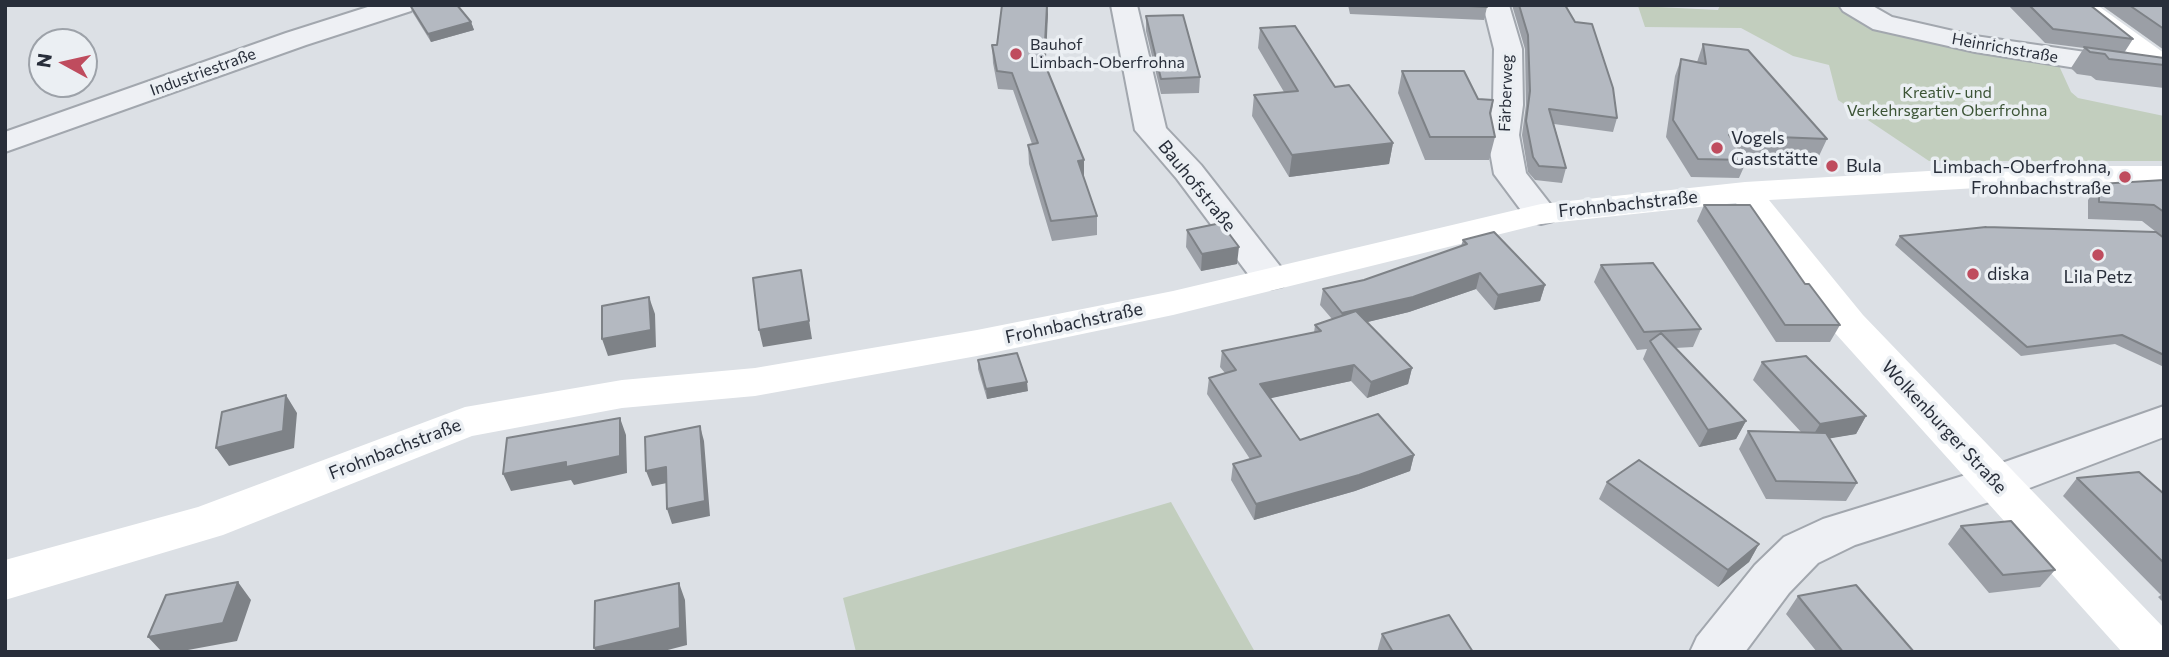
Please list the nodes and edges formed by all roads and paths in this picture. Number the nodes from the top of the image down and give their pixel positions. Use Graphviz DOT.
graph roads {
  1 [pos="402,5"];
  2 [pos="1124,5"];
  3 [pos="1496,5"];
  4 [pos="1852,5"];
  5 [pos="2080,5"];
  6 [pos="2164,69"];
  7 [pos="5,143"];
  8 [pos="2164,176"];
  9 [pos="1745,192"];
  10 [pos="1541,214"];
  11 [pos="1270,278"];
  12 [pos="2164,421"];
  13 [pos="1995,484"];
  14 [pos="5,580"];
  15 [pos="1715,652"];
  16 [pos="2154,652"];
  1 -- 7 [label="street, Industriestraße"];
  2 -- 11 [label="street, Bauhofstraße"];
  3 -- 10 [label="street, Färberweg"];
  4 -- 6 [label="street, Heinrichstraße"];
  5 -- 6 [label="street"];
  8 -- 9 [label="street, Frohnbachstraße"];
  9 -- 10 [label="street, Frohnbachstraße"];
  9 -- 13 [label="street, Wolkenburger Straße"];
  10 -- 11 [label="street, Frohnbachstraße"];
  11 -- 14 [label="street, Frohnbachstraße"];
  12 -- 13 [label="street"];
  13 -- 15 [label="street"];
  13 -- 16 [label="street, Wolkenburger Straße"];
}
